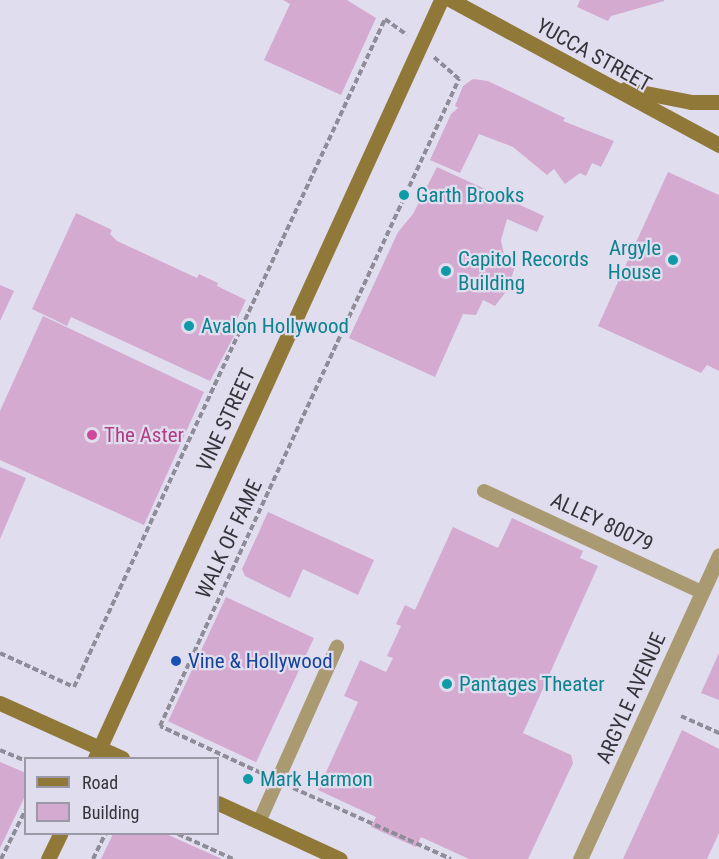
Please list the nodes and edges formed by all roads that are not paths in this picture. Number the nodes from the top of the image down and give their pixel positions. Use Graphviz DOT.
graph roads {
  1 [pos="441,0"];
  2 [pos="451,0"];
  3 [pos="577,69"];
  4 [pos="719,102"];
  5 [pos="719,145"];
  6 [pos="484,491"];
  7 [pos="719,555"];
  8 [pos="702,592"];
  9 [pos="337,647"];
  10 [pos="0,703"];
  11 [pos="97,753"];
  12 [pos="114,757"];
  13 [pos="219,802"];
  14 [pos="259,822"];
  15 [pos="60,835"];
  16 [pos="48,859"];
  17 [pos="340,859"];
  18 [pos="580,859"];
  1 -- 11 [label="main road, VINE STREET"];
  2 -- 3 [label="main road, YUCCA STREET"];
  3 -- 4 [label="main road"];
  3 -- 5 [label="main road, YUCCA STREET"];
  6 -- 8 [label="lane, ALLEY 80079"];
  7 -- 8 [label="street, ARGYLE AVENUE"];
  8 -- 18 [label="street, ARGYLE AVENUE"];
  9 -- 14 [label="lane"];
  10 -- 11 [label="main road"];
  11 -- 12 [label="main road"];
  13 -- 14 [label="main road"];
  14 -- 17 [label="main road"];
  15 -- 16 [label="main road"];
}
